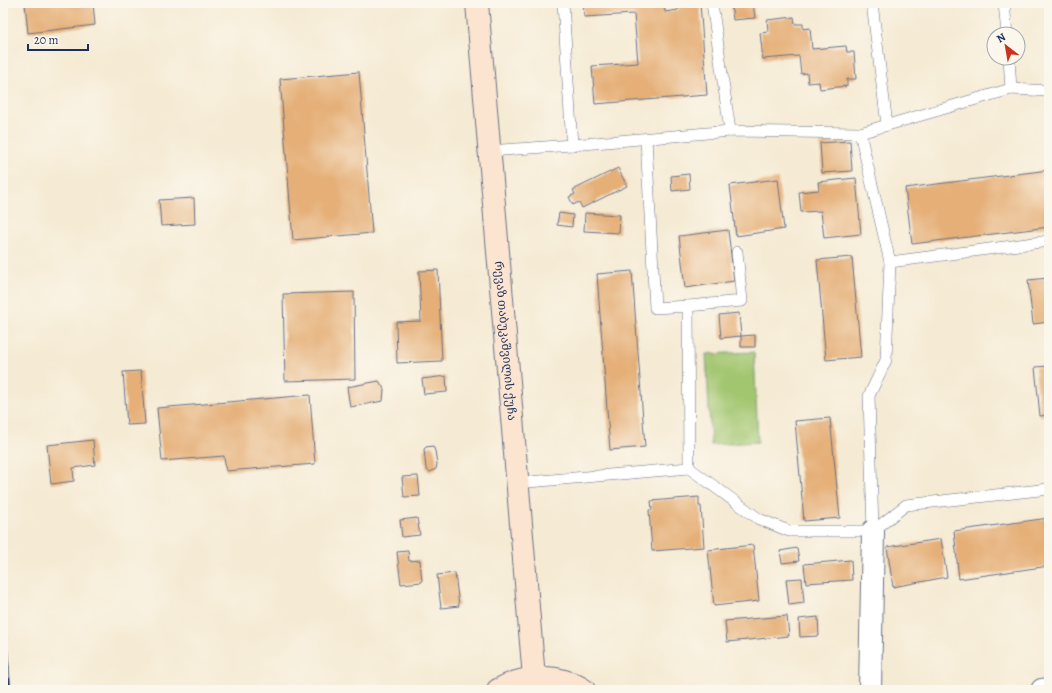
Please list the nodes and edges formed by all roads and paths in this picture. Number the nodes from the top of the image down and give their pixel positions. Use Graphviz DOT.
graph roads {
  1 [pos="477,3"];
  2 [pos="563,3"];
  3 [pos="712,3"];
  4 [pos="872,3"];
  5 [pos="1004,3"];
  6 [pos="1006,26"];
  7 [pos="1010,66"];
  8 [pos="1011,89"];
  9 [pos="1049,91"];
  10 [pos="887,125"];
  11 [pos="730,131"];
  12 [pos="860,133"];
  13 [pos="646,139"];
  14 [pos="572,145"];
  15 [pos="489,151"];
  16 [pos="1049,241"];
  17 [pos="737,252"];
  18 [pos="890,262"];
  19 [pos="688,306"];
  20 [pos="689,468"];
  21 [pos="517,483"];
  22 [pos="1049,489"];
  23 [pos="873,531"];
  24 [pos="534,678"];
  25 [pos="1049,689"];
  26 [pos="498,690"];
  27 [pos="584,690"];
  28 [pos="870,690"];
  29 [pos="1042,690"];
  1 -- 15 [label="main road, რევაზ თაბუკაშვილის ქუჩა"];
  2 -- 14 [label="lane"];
  3 -- 11 [label="lane"];
  4 -- 10 [label="lane"];
  5 -- 6 [label="lane"];
  7 -- 8 [label="lane"];
  8 -- 9 [label="lane"];
  8 -- 10 [label="lane"];
  10 -- 12 [label="lane"];
  11 -- 12 [label="lane"];
  11 -- 13 [label="lane"];
  12 -- 18 [label="lane"];
  13 -- 14 [label="lane"];
  13 -- 19 [label="lane"];
  14 -- 15 [label="lane"];
  15 -- 21 [label="main road, რევაზ თაბუკაშვილის ქუჩა"];
  16 -- 18 [label="lane"];
  17 -- 19 [label="lane"];
  18 -- 23 [label="lane"];
  19 -- 20 [label="lane"];
  20 -- 21 [label="lane"];
  20 -- 23 [label="lane"];
  21 -- 24 [label="main road, რევაზ თაბუკაშვილის ქუჩა"];
  22 -- 23 [label="lane"];
  23 -- 28 [label="street"];
  24 -- 26 [label="main road"];
  24 -- 27 [label="main road"];
  25 -- 29 [label="street"];
}
